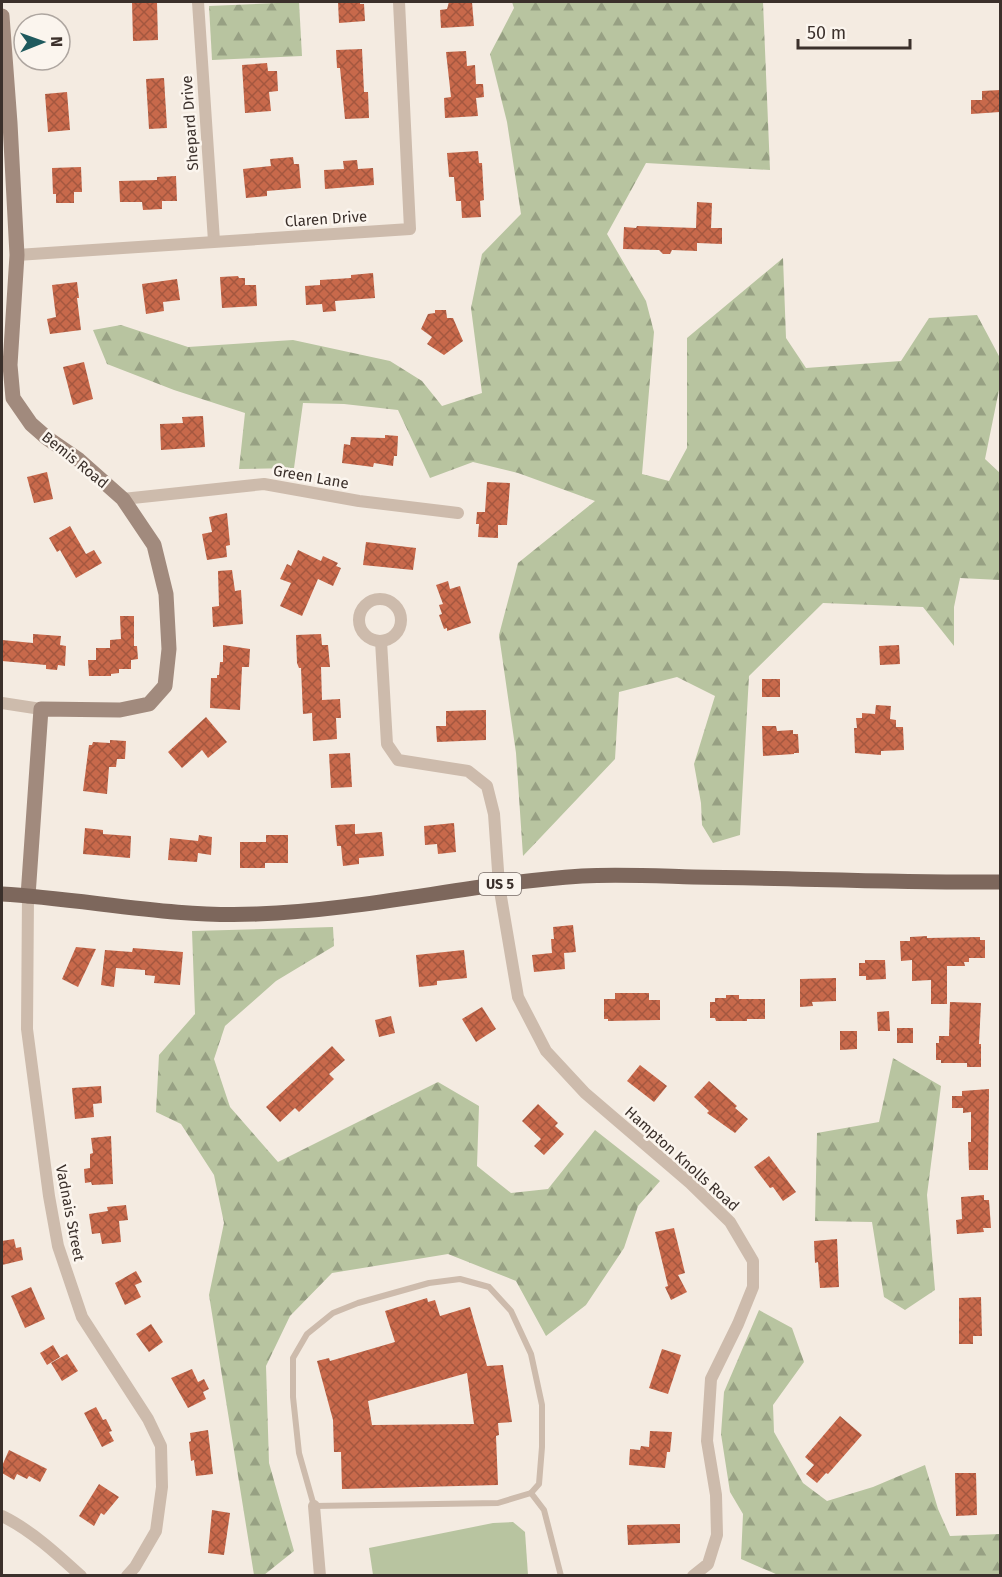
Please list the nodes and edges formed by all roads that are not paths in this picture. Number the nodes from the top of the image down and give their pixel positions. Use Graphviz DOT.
graph roads {
  1 [pos="198,2"];
  2 [pos="399,2"];
  3 [pos="2,16"];
  4 [pos="214,242"];
  5 [pos="17,255"];
  6 [pos="123,499"];
  7 [pos="458,513"];
  8 [pos="381,641"];
  9 [pos="2,703"];
  10 [pos="41,709"];
  11 [pos="1000,882"];
  12 [pos="499,885"];
  13 [pos="2,894"];
  14 [pos="28,896"];
  15 [pos="531,1493"];
  16 [pos="314,1506"];
  17 [pos="2,1516"];
  18 [pos="81,1575"];
  19 [pos="127,1575"];
  20 [pos="320,1575"];
  21 [pos="561,1575"];
  22 [pos="693,1575"];
  1 -- 4 [label="street, Shepard Drive"];
  2 -- 4 [label="street, Claren Drive"];
  3 -- 5 [label="street, Bemis Road"];
  4 -- 5 [label="street, Claren Drive"];
  5 -- 6 [label="street, Bemis Road"];
  6 -- 7 [label="street, Green Lane"];
  6 -- 10 [label="street, Bemis Road"];
  8 -- 12 [label="street, Hampton Knolls Road"];
  9 -- 10 [label="street"];
  10 -- 14 [label="street"];
  11 -- 12 [label="main road, US 5"];
  12 -- 14 [label="main road, US 5"];
  12 -- 22 [label="street, Hampton Knolls Road"];
  13 -- 14 [label="main road, US 5"];
  14 -- 19 [label="street, Vadnais Street"];
  15 -- 16 [label="lane"];
  15 -- 16 [label="lane"];
  15 -- 21 [label="lane"];
  16 -- 20 [label="street"];
  17 -- 18 [label="street"];
}
